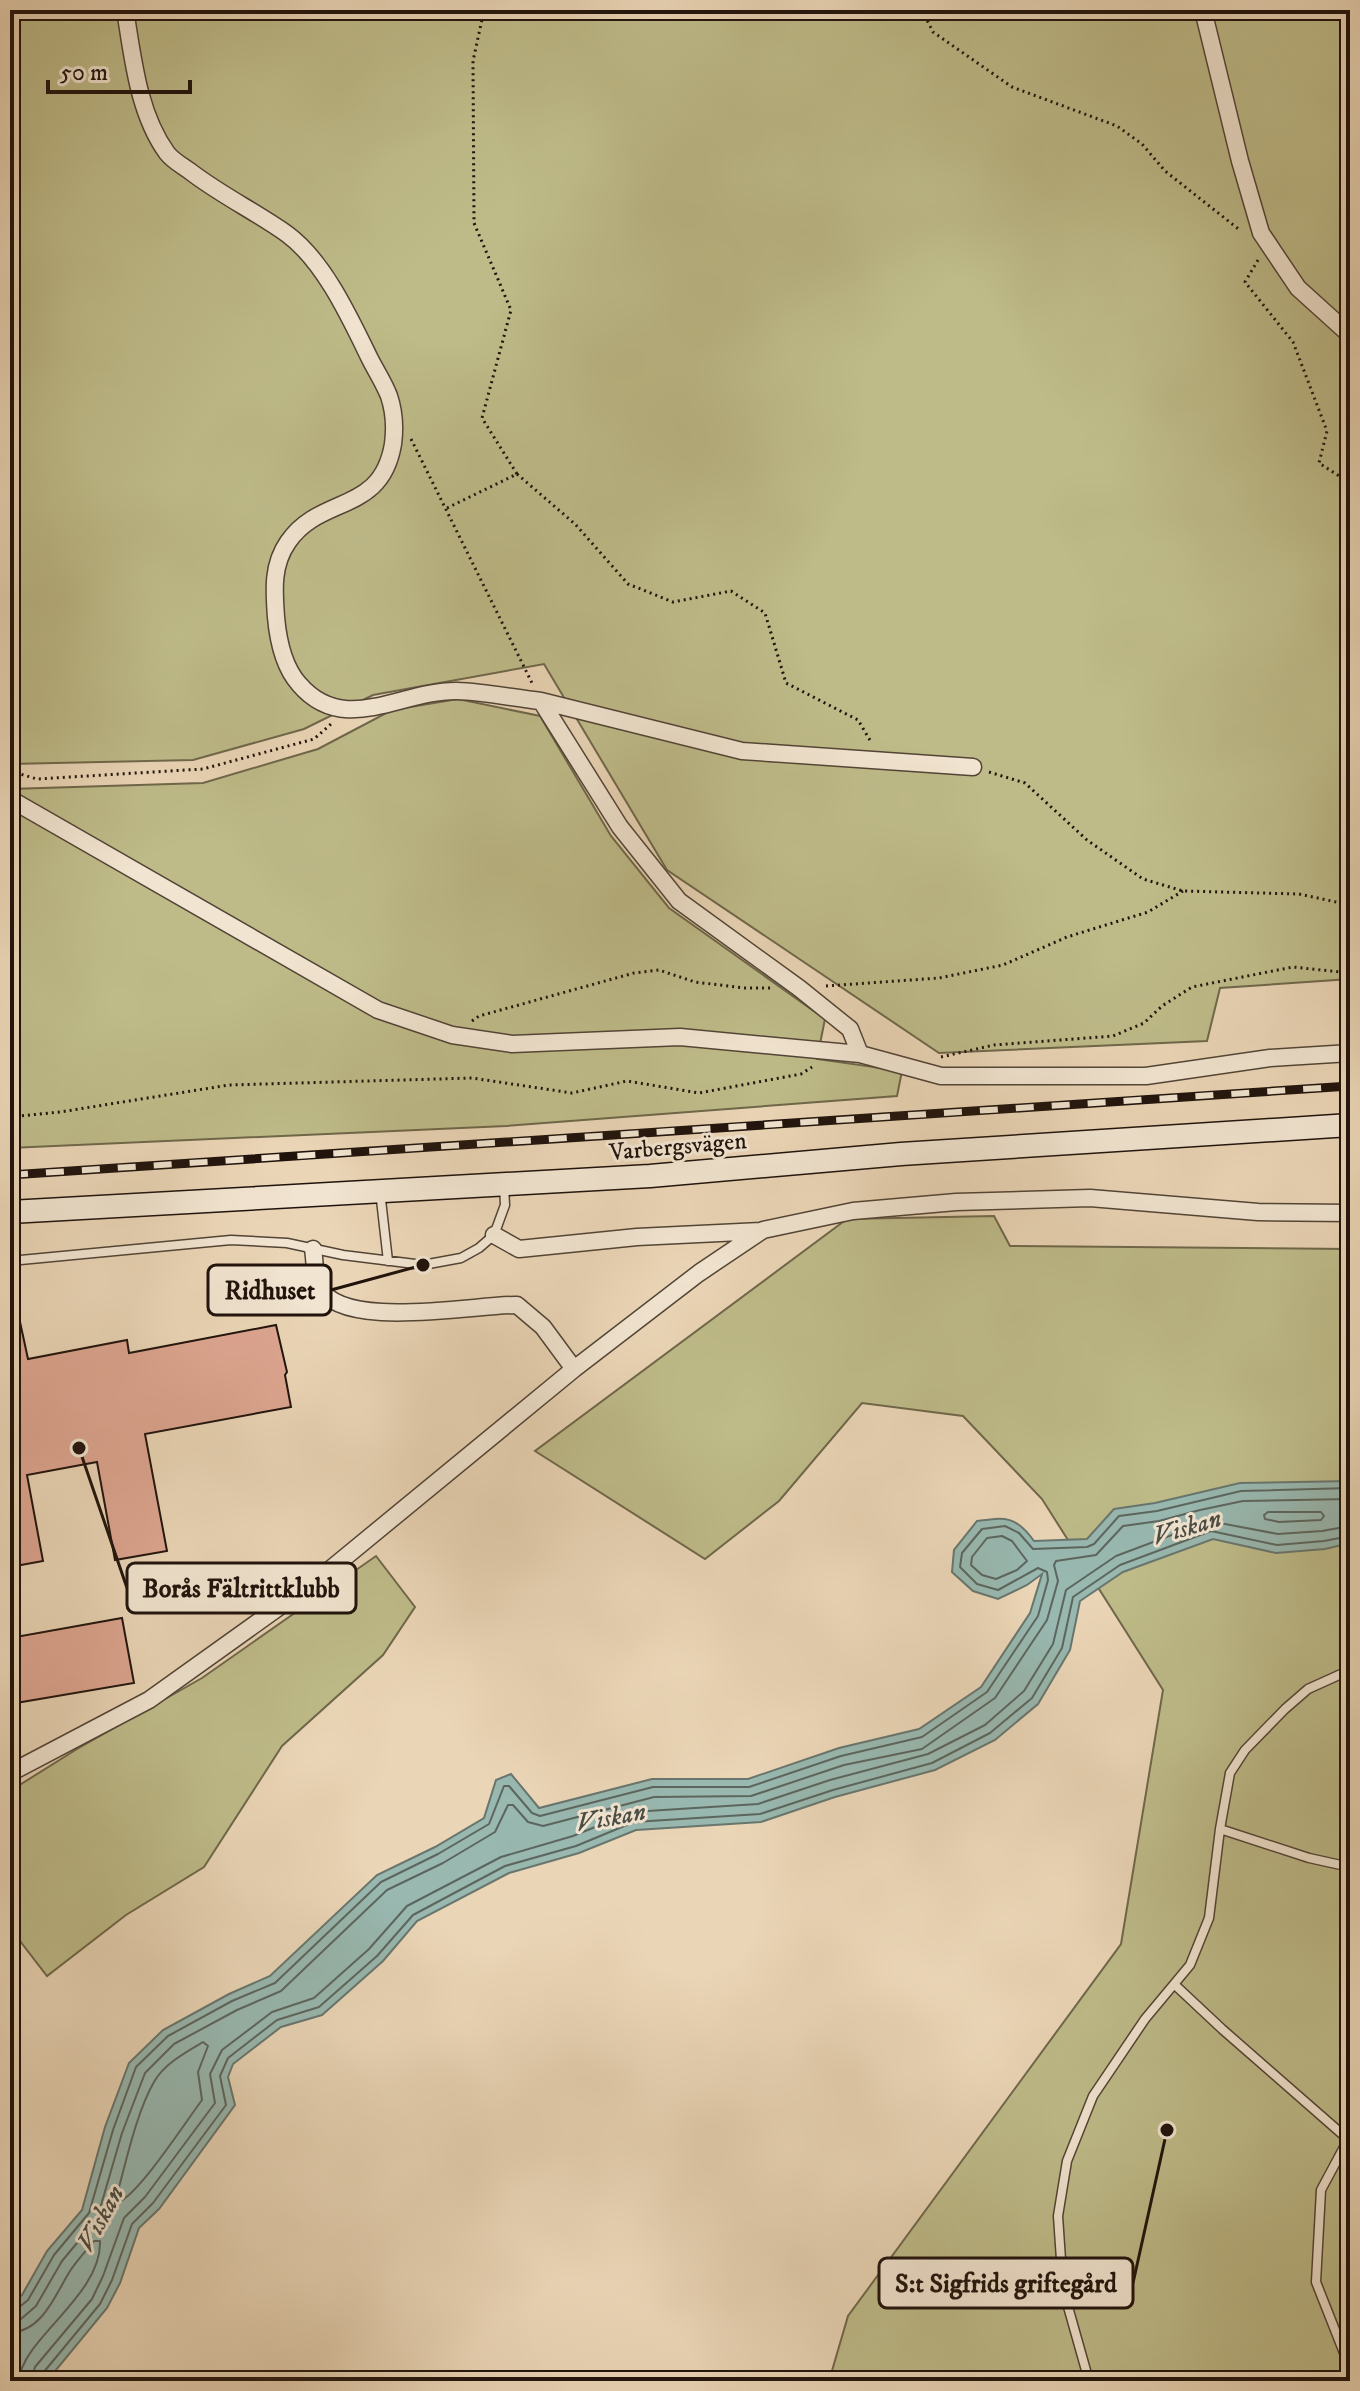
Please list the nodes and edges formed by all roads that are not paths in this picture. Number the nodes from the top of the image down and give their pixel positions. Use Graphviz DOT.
graph roads {
  1 [pos="125,10"];
  2 [pos="1203,10"];
  3 [pos="1350,335"];
  4 [pos="541,701"];
  5 [pos="973,767"];
  6 [pos="10,799"];
  7 [pos="1350,1053"];
  8 [pos="860,1054"];
  9 [pos="1350,1125"];
  10 [pos="504,1185"];
  11 [pos="380,1191"];
  12 [pos="10,1212"];
  13 [pos="1350,1213"];
  14 [pos="763,1230"];
  15 [pos="494,1235"];
  16 [pos="313,1249"];
  17 [pos="10,1261"];
  18 [pos="388,1261"];
  19 [pos="574,1369"];
  20 [pos="1350,1670"];
  21 [pos="10,1773"];
  22 [pos="1220,1829"];
  23 [pos="1350,1867"];
  24 [pos="1175,1985"];
  25 [pos="1349,2138"];
  26 [pos="1350,2368"];
  27 [pos="1089,2381"];
  1 -- 4 [label="street"];
  2 -- 3 [label="street"];
  4 -- 5 [label="street"];
  4 -- 8 [label="street"];
  6 -- 8 [label="street"];
  7 -- 8 [label="street"];
  9 -- 10 [label="main road, Varbergsvägen"];
  10 -- 11 [label="main road, Varbergsvägen"];
  10 -- 15 [label="lane"];
  11 -- 12 [label="main road, Varbergsvägen"];
  11 -- 18 [label="lane"];
  13 -- 14 [label="street"];
  14 -- 15 [label="street"];
  14 -- 19 [label="street"];
  15 -- 18 [label="lane"];
  16 -- 17 [label="lane"];
  16 -- 18 [label="lane"];
  16 -- 19 [label="street"];
  19 -- 21 [label="street"];
  20 -- 22 [label="lane"];
  22 -- 23 [label="lane"];
  22 -- 24 [label="lane"];
  24 -- 25 [label="lane"];
  24 -- 27 [label="lane"];
  25 -- 26 [label="lane"];
}
